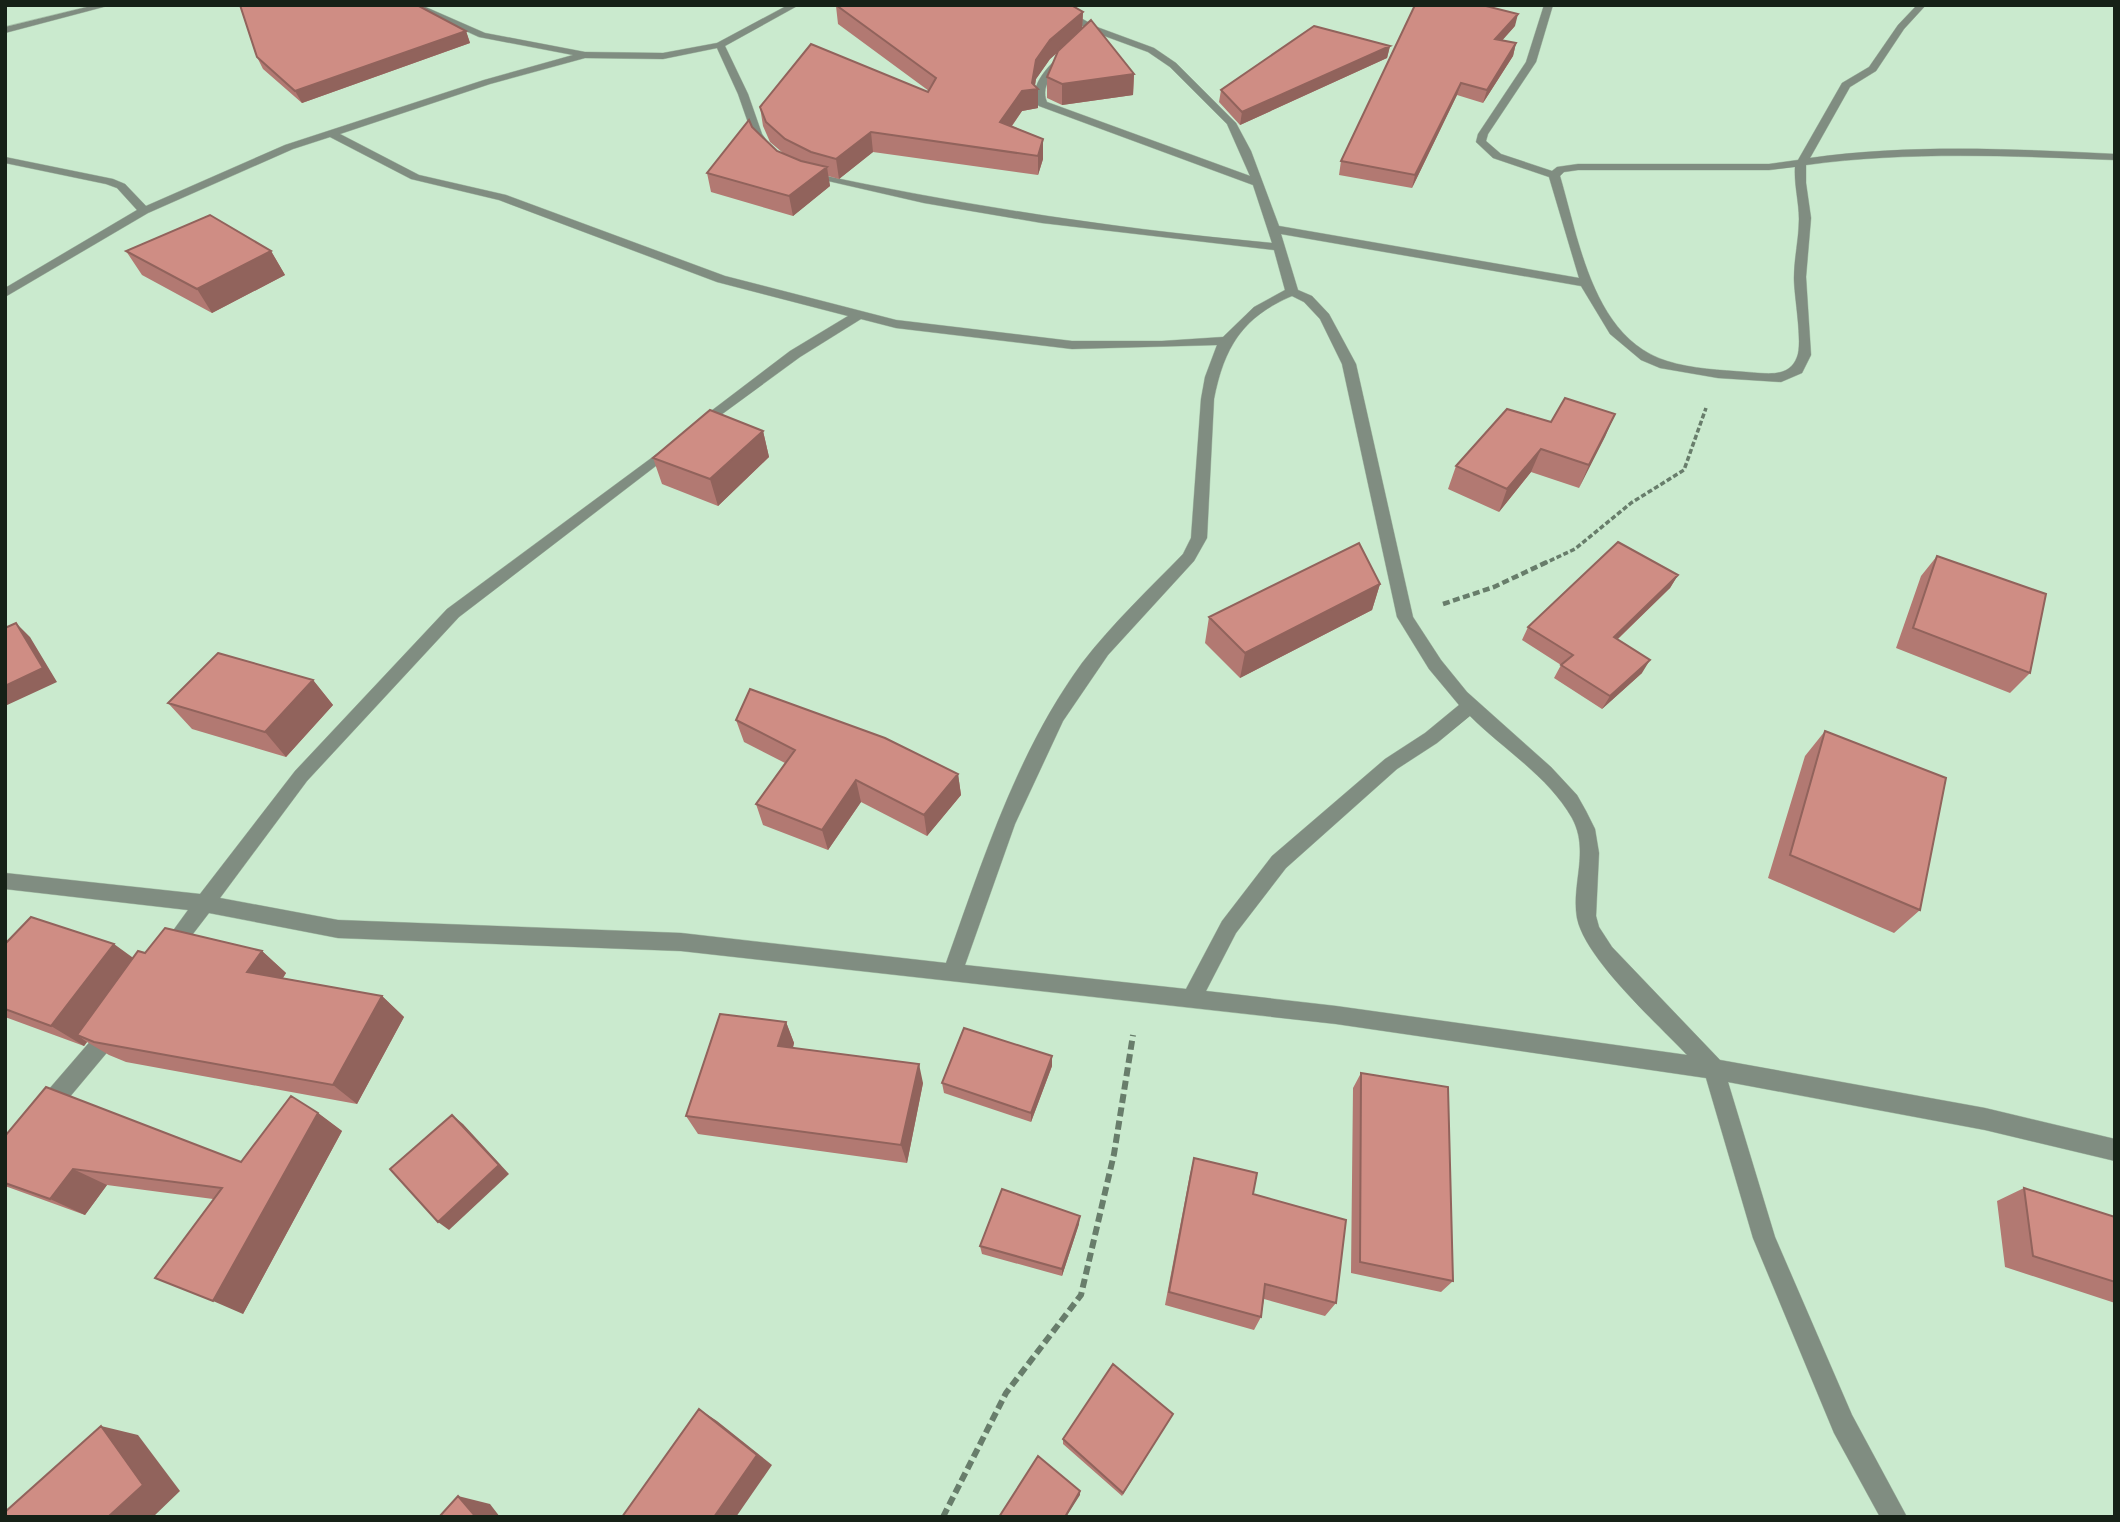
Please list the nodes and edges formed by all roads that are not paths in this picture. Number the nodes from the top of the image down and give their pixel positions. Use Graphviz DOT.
graph roads {
  1 [pos="107,5"];
  2 [pos="413,5"];
  3 [pos="795,5"];
  4 [pos="1050,5"];
  5 [pos="1549,5"];
  6 [pos="1922,5"];
  7 [pos="440,8"];
  8 [pos="428,11"];
  9 [pos="5,30"];
  10 [pos="1085,37"];
  11 [pos="720,45"];
  12 [pos="585,55"];
  13 [pos="331,133"];
  14 [pos="773,156"];
  15 [pos="2115,157"];
  16 [pos="5,160"];
  17 [pos="1801,164"];
  18 [pos="795,171"];
  19 [pos="1553,175"];
  20 [pos="1259,183"];
  21 [pos="144,211"];
  22 [pos="1275,229"];
  23 [pos="1280,247"];
  24 [pos="1586,283"];
  25 [pos="1292,292"];
  26 [pos="5,293"];
  27 [pos="859,315"];
  28 [pos="1228,341"];
  29 [pos="1470,706"];
  30 [pos="5,881"];
  31 [pos="202,903"];
  32 [pos="157,967"];
  33 [pos="953,972"];
  34 [pos="1191,999"];
  35 [pos="127,1009"];
  36 [pos="1714,1069"];
  37 [pos="32,1124"];
  38 [pos="2115,1150"];
  39 [pos="1894,1517"];
  1 -- 9 [label="street"];
  2 -- 8 [label="street"];
  3 -- 11 [label="street"];
  4 -- 10 [label="street"];
  5 -- 19 [label="street"];
  6 -- 17 [label="street"];
  7 -- 8 [label="street"];
  8 -- 12 [label="street"];
  10 -- 20 [label="street"];
  10 -- 20 [label="street"];
  11 -- 12 [label="street"];
  11 -- 14 [label="street"];
  12 -- 13 [label="street"];
  13 -- 21 [label="street"];
  13 -- 27 [label="street"];
  15 -- 17 [label="street"];
  16 -- 21 [label="street"];
  17 -- 19 [label="street"];
  17 -- 24 [label="street"];
  18 -- 23 [label="street"];
  19 -- 24 [label="street"];
  20 -- 22 [label="street"];
  21 -- 26 [label="street"];
  22 -- 23 [label="street"];
  22 -- 24 [label="street"];
  23 -- 25 [label="street"];
  25 -- 28 [label="street"];
  25 -- 29 [label="street"];
  27 -- 28 [label="street"];
  27 -- 31 [label="street"];
  28 -- 33 [label="street"];
  29 -- 34 [label="street"];
  29 -- 36 [label="street"];
  30 -- 31 [label="street"];
  31 -- 32 [label="street"];
  31 -- 33 [label="street"];
  33 -- 34 [label="street"];
  34 -- 36 [label="street"];
  35 -- 37 [label="street"];
  36 -- 38 [label="street"];
  36 -- 39 [label="street"];
}
